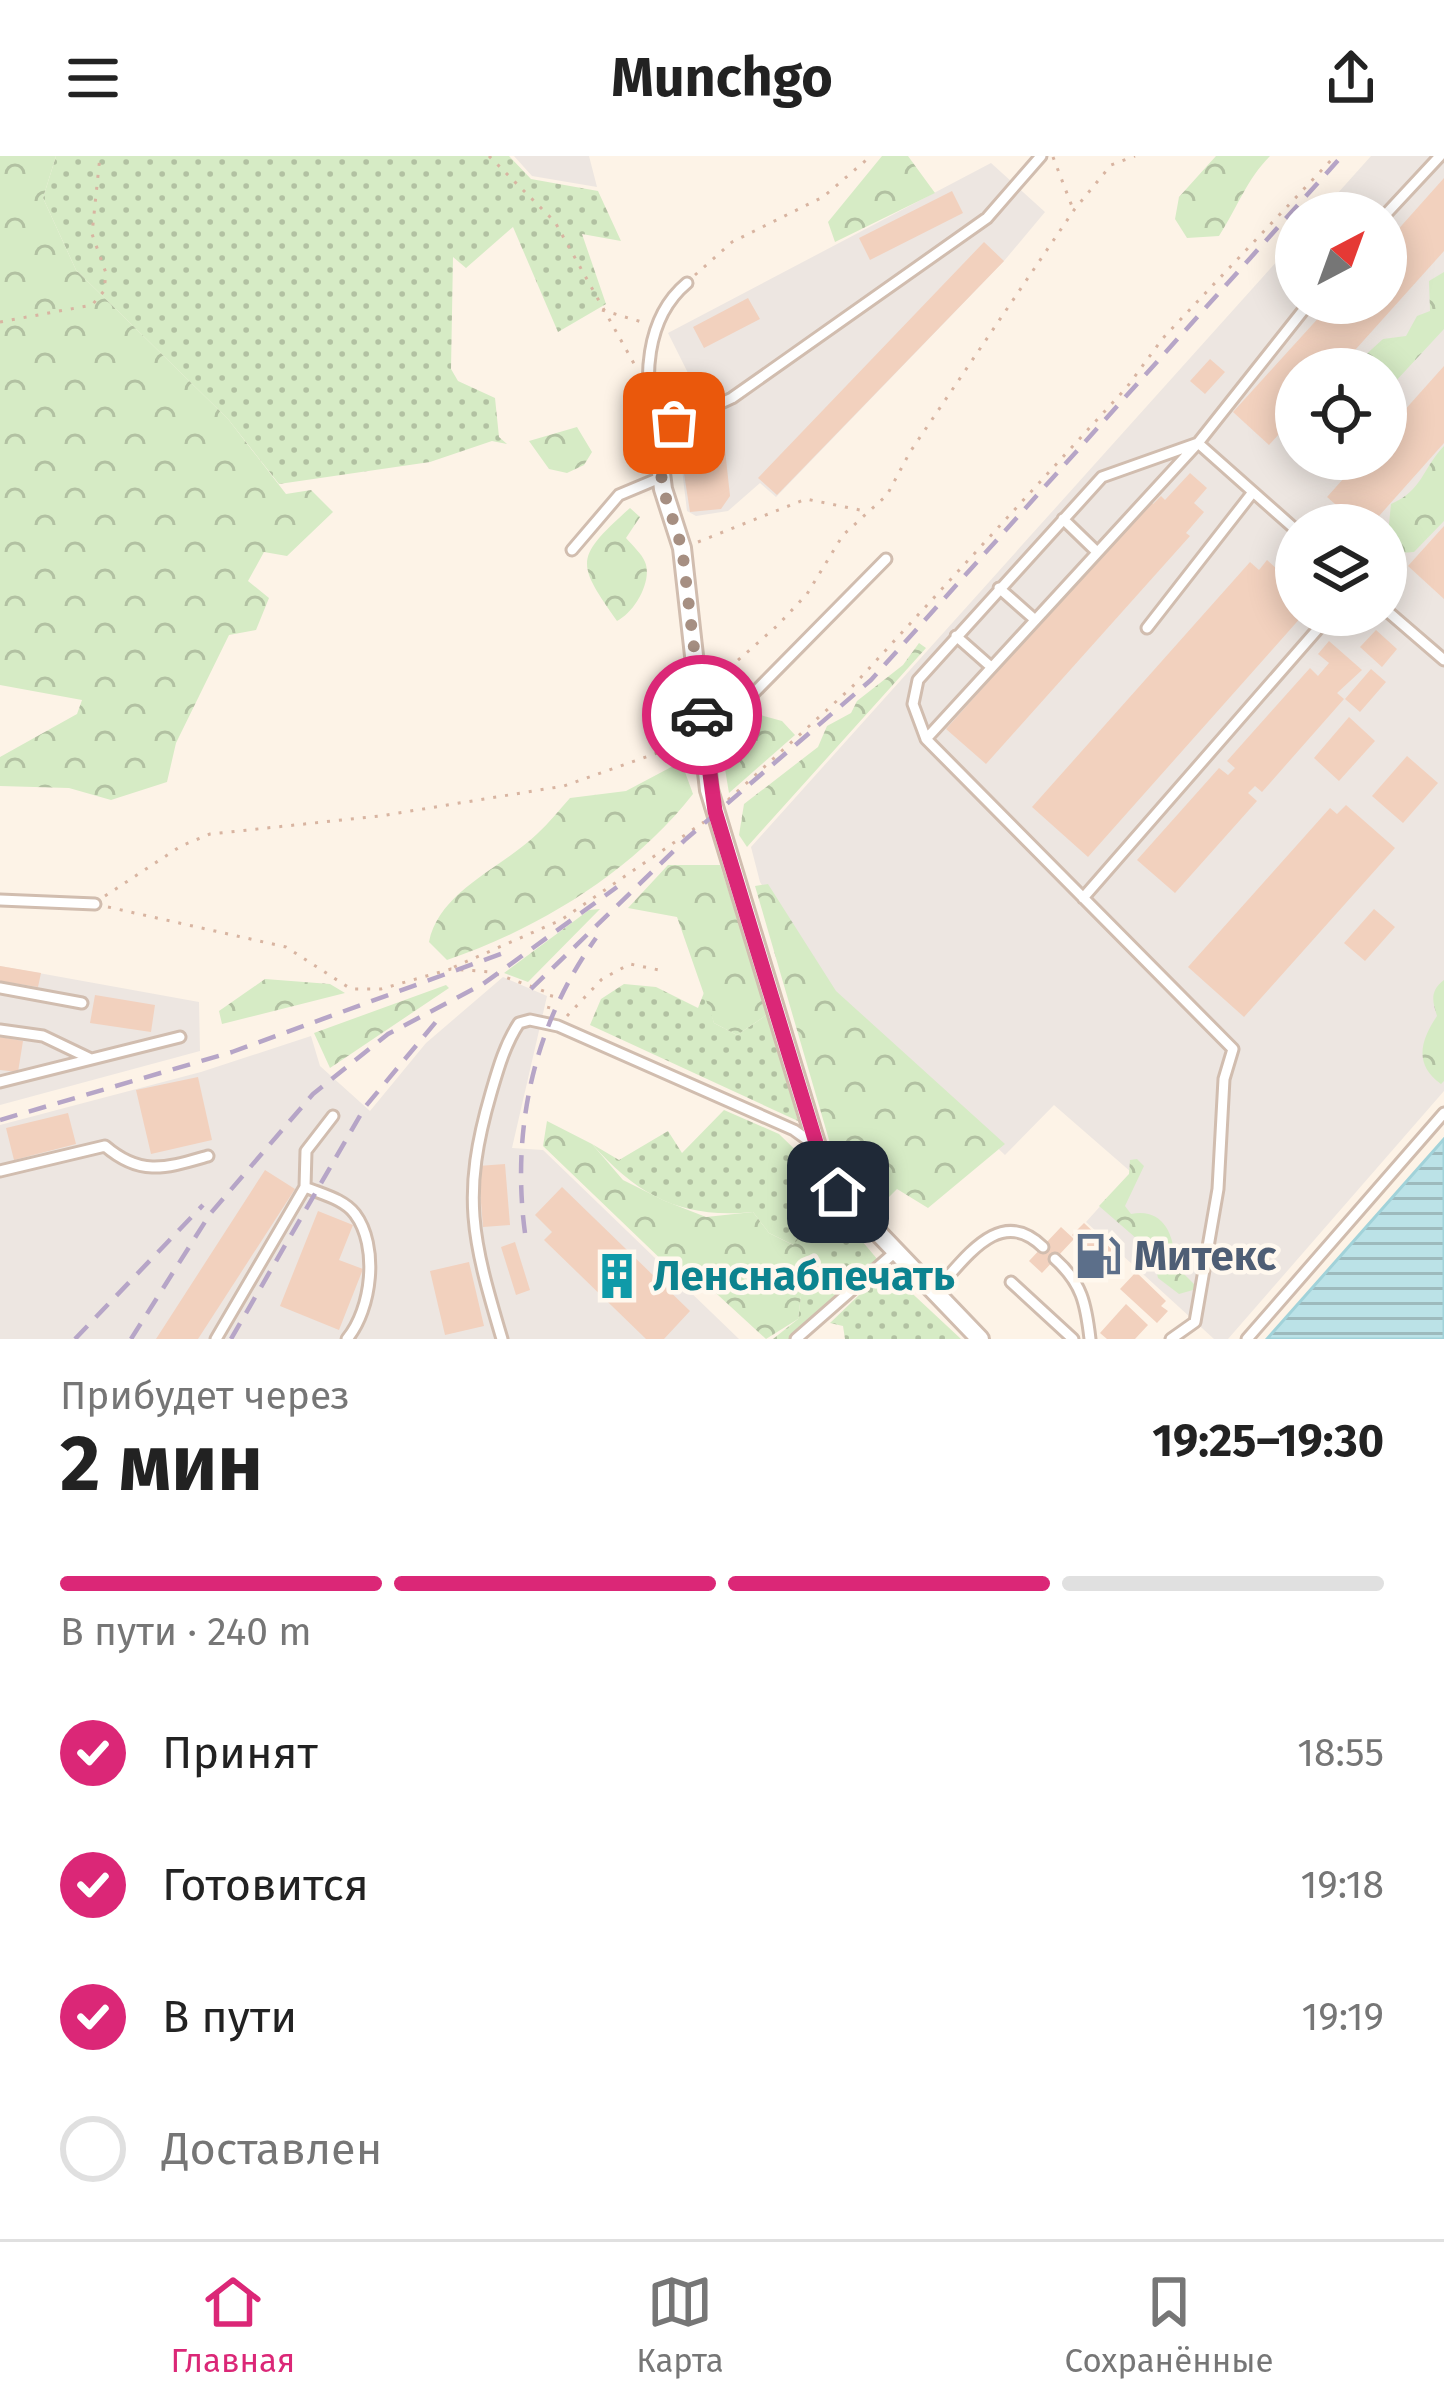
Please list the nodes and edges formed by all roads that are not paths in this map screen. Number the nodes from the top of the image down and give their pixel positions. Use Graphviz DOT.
graph roads {
  1 [pos="1040,156"];
  2 [pos="1440,156"];
  3 [pos="1406,192"];
  4 [pos="687,283"];
  5 [pos="1292,324"];
  6 [pos="656,434"];
  7 [pos="1198,442"];
  8 [pos="662,477"];
  9 [pos="1253,492"];
  10 [pos="1275,511"];
  11 [pos="1063,519"];
  12 [pos="572,550"];
  13 [pos="1096,550"];
  14 [pos="886,559"];
  15 [pos="999,588"];
  16 [pos="1033,618"];
  17 [pos="1147,628"];
  18 [pos="1407,628"];
  19 [pos="956,636"];
  20 [pos="1312,636"];
  21 [pos="1444,660"];
  22 [pos="990,666"];
  23 [pos="704,730"];
  24 [pos="926,739"];
  25 [pos="1083,898"];
  26 [pos="0,900"];
  27 [pos="95,904"];
  28 [pos="0,988"];
  29 [pos="82,1003"];
  30 [pos="0,1030"];
  31 [pos="180,1037"];
  32 [pos="92,1059"];
  33 [pos="0,1082"];
  34 [pos="1444,1113"];
  35 [pos="333,1116"];
  36 [pos="817,1146"];
  37 [pos="208,1156"];
  38 [pos="0,1171"];
  39 [pos="305,1187"];
  40 [pos="1043,1247"];
  41 [pos="894,1253"];
  42 [pos="1055,1259"];
  43 [pos="1011,1282"];
  44 [pos="934,1292"];
  45 [pos="216,1339"];
  46 [pos="346,1339"];
  47 [pos="502,1339"];
  48 [pos="796,1339"];
  49 [pos="980,1339"];
  50 [pos="1073,1339"];
  51 [pos="1090,1339"];
  52 [pos="1171,1339"];
  53 [pos="1247,1339"];
  1 -- 6 [label="lane"];
  2 -- 3 [label="lane"];
  4 -- 6 [label="lane"];
  5 -- 7 [label="lane"];
  6 -- 8 [label="street"];
  7 -- 9 [label="lane"];
  7 -- 11 [label="lane"];
  7 -- 13 [label="lane"];
  8 -- 12 [label="lane"];
  8 -- 23 [label="street"];
  9 -- 10 [label="lane"];
  9 -- 17 [label="lane"];
  11 -- 13 [label="lane"];
  11 -- 15 [label="lane"];
  13 -- 16 [label="lane"];
  14 -- 23 [label="lane"];
  15 -- 16 [label="lane"];
  15 -- 19 [label="lane"];
  16 -- 22 [label="lane"];
  18 -- 21 [label="lane"];
  19 -- 22 [label="lane"];
  19 -- 24 [label="lane"];
  20 -- 25 [label="lane"];
  22 -- 24 [label="lane"];
  23 -- 36 [label="street"];
  24 -- 25 [label="lane"];
  25 -- 52 [label="lane"];
  26 -- 27 [label="lane"];
  28 -- 29 [label="lane"];
  30 -- 32 [label="lane"];
  31 -- 32 [label="lane"];
  32 -- 33 [label="lane"];
  34 -- 53 [label="lane"];
  35 -- 39 [label="lane"];
  36 -- 41 [label="street"];
  36 -- 47 [label="lane"];
  37 -- 38 [label="lane"];
  39 -- 45 [label="lane"];
  39 -- 46 [label="lane"];
  40 -- 44 [label="lane"];
  41 -- 44 [label="street"];
  41 -- 48 [label="lane"];
  42 -- 51 [label="lane"];
  43 -- 50 [label="lane"];
  44 -- 49 [label="street"];
}
